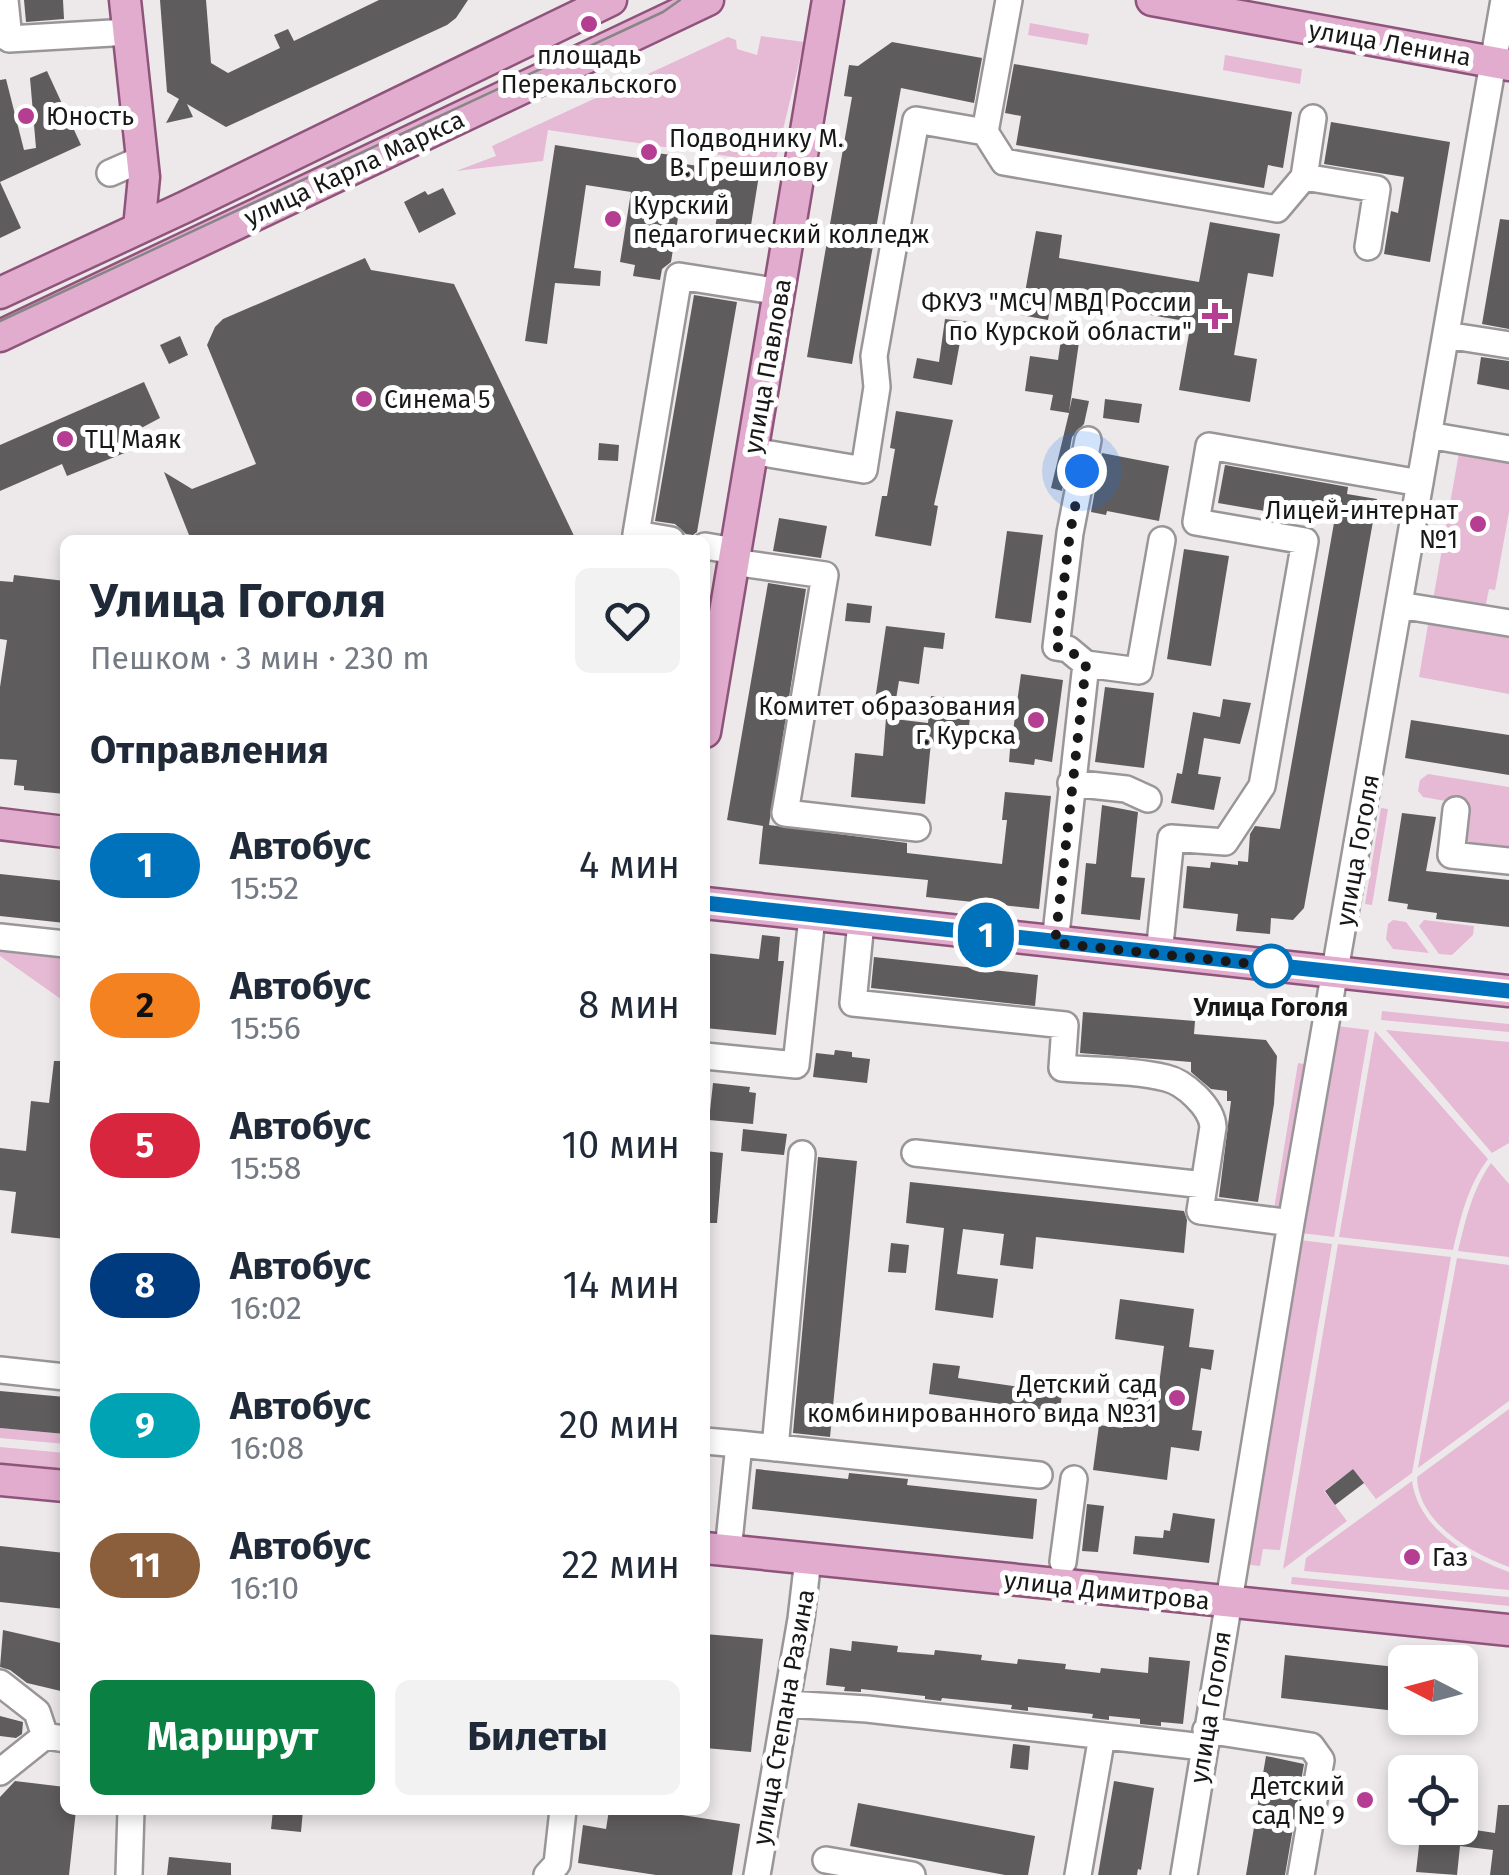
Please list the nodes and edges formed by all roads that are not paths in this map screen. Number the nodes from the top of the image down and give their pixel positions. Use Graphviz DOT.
graph roads {
  1 [pos="4,0"];
  2 [pos="125,0"];
  3 [pos="610,0"];
  4 [pos="828,0"];
  5 [pos="1009,0"];
  6 [pos="1152,0"];
  7 [pos="1504,0"];
  8 [pos="704,2"];
  9 [pos="1261,10"];
  10 [pos="129,32"];
  11 [pos="4,39"];
  12 [pos="1501,63"];
  13 [pos="1314,118"];
  14 [pos="985,132"];
  15 [pos="142,159"];
  16 [pos="110,172"];
  17 [pos="1304,177"];
  18 [pos="140,228"];
  19 [pos="1368,247"];
  20 [pos="780,292"];
  21 [pos="0,293"];
  22 [pos="1446,334"];
  23 [pos="0,336"];
  24 [pos="1509,345"];
  25 [pos="1428,435"];
  26 [pos="1088,440"];
  27 [pos="1509,448"];
  28 [pos="752,451"];
  29 [pos="1420,484"];
  30 [pos="642,535"];
  31 [pos="1162,540"];
  32 [pos="725,553"];
  33 [pos="1399,605"];
  34 [pos="1509,623"];
  35 [pos="1086,664"];
  36 [pos="710,687"];
  37 [pos="1070,783"];
  38 [pos="1148,798"];
  39 [pos="1456,810"];
  40 [pos="0,824"];
  41 [pos="916,828"];
  42 [pos="60,831"];
  43 [pos="1509,862"];
  44 [pos="710,905"];
  45 [pos="812,917"];
  46 [pos="861,922"];
  47 [pos="0,937"];
  48 [pos="60,943"];
  49 [pos="1055,943"];
  50 [pos="1160,954"];
  51 [pos="1335,973"];
  52 [pos="1509,991"];
  53 [pos="710,1056"];
  54 [pos="915,1153"];
  55 [pos="802,1154"];
  56 [pos="1204,1185"];
  57 [pos="1291,1223"];
  58 [pos="0,1370"];
  59 [pos="60,1376"];
  60 [pos="710,1441"];
  61 [pos="739,1444"];
  62 [pos="775,1448"];
  63 [pos="1039,1475"];
  64 [pos="1074,1479"];
  65 [pos="0,1480"];
  66 [pos="60,1486"];
  67 [pos="716,1549"];
  68 [pos="808,1559"];
  69 [pos="1063,1562"];
  70 [pos="1228,1603"];
  71 [pos="1509,1630"];
  72 [pos="0,1683"];
  73 [pos="787,1704"];
  74 [pos="1102,1736"];
  75 [pos="55,1738"];
  76 [pos="1204,1739"];
  77 [pos="0,1772"];
  78 [pos="131,1815"];
  79 [pos="562,1815"];
  80 [pos="826,1860"];
  81 [pos="129,1875"];
  82 [pos="546,1875"];
  83 [pos="757,1875"];
  84 [pos="912,1875"];
  85 [pos="1078,1875"];
  86 [pos="1184,1875"];
  87 [pos="1301,1875"];
  1 -- 11 [label="street"];
  2 -- 10 [label="main road"];
  3 -- 18 [label="main road, улица Карла Маркса"];
  4 -- 20 [label="main road, улица Павлова"];
  5 -- 14 [label="street"];
  6 -- 9 [label="main road, улица Ленина"];
  7 -- 12 [label="street, улица Гоголя"];
  8 -- 23 [label="main road, улица Карла Маркса"];
  9 -- 12 [label="main road, улица Ленина"];
  10 -- 11 [label="street"];
  10 -- 15 [label="main road"];
  12 -- 22 [label="street, улица Гоголя"];
  13 -- 17 [label="street"];
  14 -- 17 [label="street"];
  14 -- 28 [label="street"];
  15 -- 16 [label="street"];
  15 -- 18 [label="main road"];
  17 -- 19 [label="street"];
  18 -- 21 [label="main road, улица Карла Маркса"];
  20 -- 28 [label="main road, улица Павлова"];
  20 -- 30 [label="street"];
  22 -- 24 [label="street"];
  22 -- 25 [label="street, улица Гоголя"];
  25 -- 27 [label="street"];
  25 -- 29 [label="street, улица Гоголя"];
  26 -- 35 [label="street"];
  28 -- 32 [label="main road, улица Павлова"];
  29 -- 33 [label="street, улица Гоголя"];
  29 -- 50 [label="street"];
  31 -- 35 [label="street"];
  32 -- 36 [label="main road, улица Павлова"];
  32 -- 41 [label="street"];
  33 -- 34 [label="street"];
  33 -- 51 [label="street, улица Гоголя"];
  35 -- 37 [label="street"];
  37 -- 38 [label="street"];
  37 -- 49 [label="street"];
  39 -- 43 [label="street"];
  40 -- 42 [label="main road"];
  44 -- 45 [label="main road"];
  45 -- 46 [label="main road"];
  45 -- 53 [label="street"];
  46 -- 49 [label="main road"];
  46 -- 56 [label="street"];
  47 -- 48 [label="street"];
  49 -- 50 [label="main road"];
  50 -- 51 [label="main road"];
  51 -- 52 [label="main road"];
  51 -- 57 [label="street, улица Гоголя"];
  54 -- 56 [label="street"];
  55 -- 62 [label="street"];
  56 -- 57 [label="street"];
  57 -- 70 [label="street, улица Гоголя"];
  58 -- 59 [label="street"];
  60 -- 61 [label="street"];
  61 -- 62 [label="street"];
  61 -- 67 [label="street"];
  62 -- 63 [label="street"];
  64 -- 69 [label="street"];
  65 -- 66 [label="main road"];
  67 -- 68 [label="main road, улица Димитрова"];
  68 -- 70 [label="main road, улица Димитрова"];
  68 -- 73 [label="street, улица Степана Разина"];
  70 -- 71 [label="main road, улица Димитрова"];
  70 -- 76 [label="street, улица Гоголя"];
  72 -- 75 [label="street"];
  73 -- 74 [label="street"];
  73 -- 83 [label="street, улица Степана Разина"];
  74 -- 76 [label="street"];
  74 -- 85 [label="street"];
  75 -- 77 [label="street"];
  76 -- 86 [label="street, улица Гоголя"];
  76 -- 87 [label="street"];
  78 -- 81 [label="street"];
  79 -- 82 [label="street"];
  80 -- 84 [label="street"];
}
